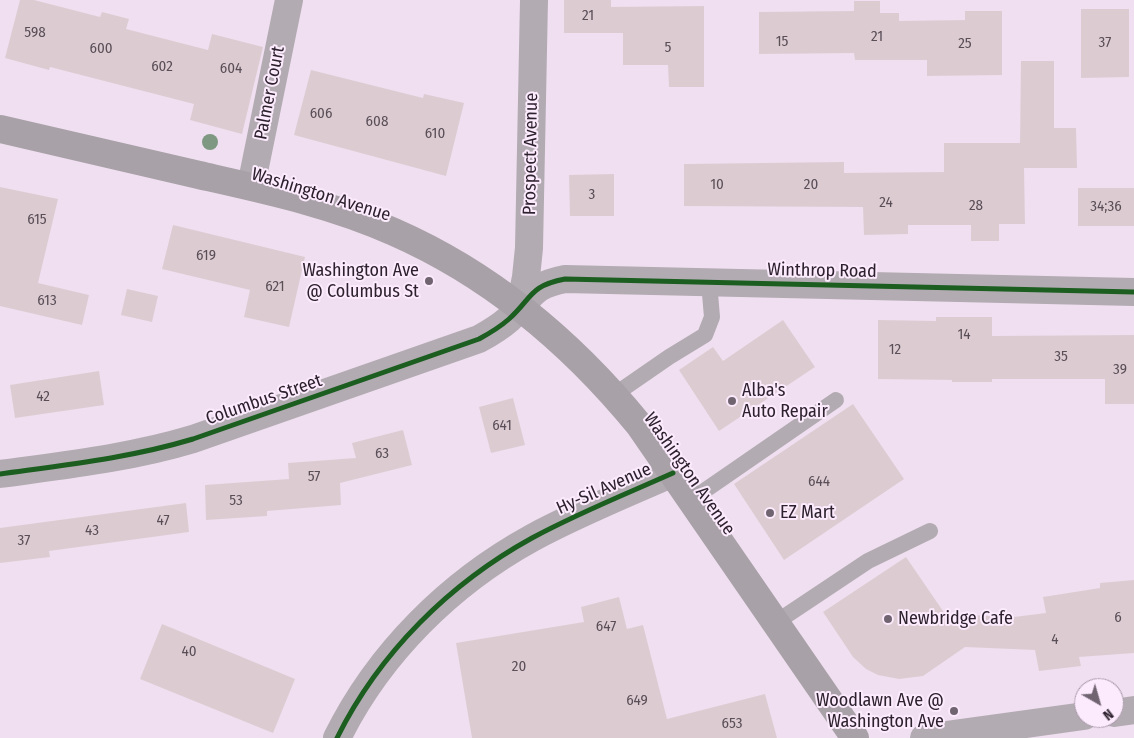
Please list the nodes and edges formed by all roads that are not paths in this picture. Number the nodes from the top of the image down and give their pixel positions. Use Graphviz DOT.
graph roads {
  1 [pos="289,0"];
  2 [pos="534,0"];
  3 [pos="0,129"];
  4 [pos="251,186"];
  5 [pos="709,282"];
  6 [pos="1134,292"];
  7 [pos="520,306"];
  8 [pos="614,395"];
  9 [pos="836,400"];
  10 [pos="673,473"];
  11 [pos="0,474"];
  12 [pos="691,500"];
  13 [pos="930,531"];
  14 [pos="776,622"];
  15 [pos="1074,717"];
  16 [pos="337,738"];
  17 [pos="854,738"];
  18 [pos="924,738"];
  1 -- 4 [label="street, Palmer Court"];
  2 -- 7 [label="street, Prospect Avenue"];
  3 -- 4 [label="main road, Washington Avenue"];
  4 -- 7 [label="main road, Washington Avenue"];
  5 -- 6 [label="street, Winthrop Road"];
  5 -- 7 [label="street, Winthrop Road"];
  5 -- 8 [label="lane"];
  7 -- 8 [label="main road, Washington Avenue"];
  7 -- 11 [label="street, Columbus Street"];
  8 -- 10 [label="main road, Washington Avenue"];
  9 -- 12 [label="lane"];
  10 -- 12 [label="main road, Washington Avenue"];
  10 -- 16 [label="street, Hy-Sil Avenue"];
  12 -- 14 [label="main road, Washington Avenue"];
  13 -- 14 [label="lane"];
  14 -- 17 [label="main road, Washington Avenue"];
  15 -- 18 [label="street"];
}
